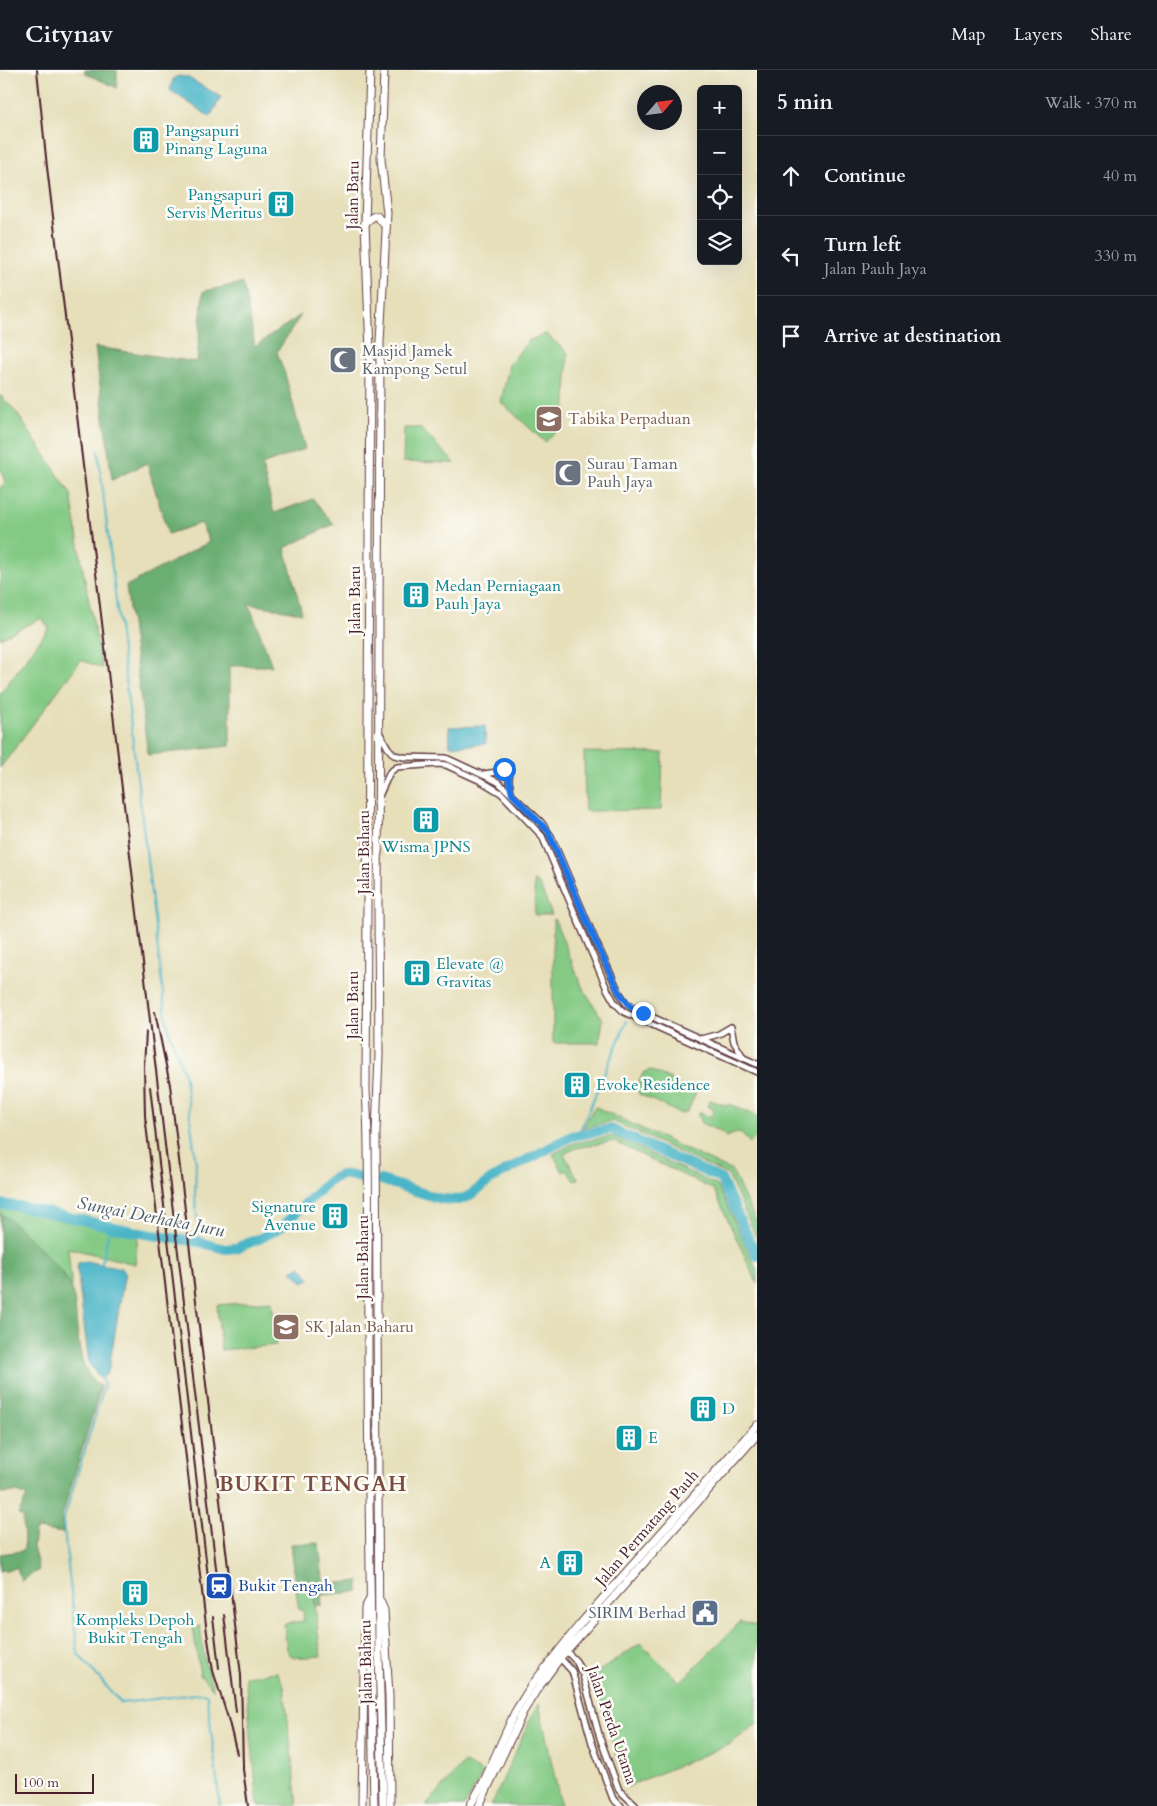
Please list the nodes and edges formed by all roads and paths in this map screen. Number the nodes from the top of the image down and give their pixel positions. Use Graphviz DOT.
graph roads {
  1 [pos="370,70"];
  2 [pos="384,70"];
  3 [pos="365,223"];
  4 [pos="387,228"];
  5 [pos="379,731"];
  6 [pos="483,774"];
  7 [pos="512,794"];
  8 [pos="378,798"];
  9 [pos="701,1039"];
  10 [pos="743,1058"];
  11 [pos="757,1064"];
  12 [pos="757,1072"];
  13 [pos="368,1131"];
  14 [pos="757,1425"];
  15 [pos="757,1435"];
  16 [pos="374,1599"];
  17 [pos="566,1651"];
  18 [pos="375,1654"];
  19 [pos="560,1658"];
  20 [pos="362,1806"];
  21 [pos="374,1806"];
  22 [pos="383,1806"];
  23 [pos="390,1806"];
  24 [pos="470,1806"];
  25 [pos="479,1806"];
  26 [pos="621,1806"];
  27 [pos="636,1806"];
  1 -- 3 [label="main road, Jalan Baru"];
  2 -- 4 [label="main road, Jalan Baru"];
  3 -- 4 [label="main road"];
  3 -- 13 [label="main road, Jalan Baru"];
  4 -- 5 [label="main road, Jalan Baru"];
  5 -- 6 [label="street"];
  5 -- 8 [label="main road, Jalan Baru"];
  6 -- 7 [label="street"];
  6 -- 7 [label="street"];
  7 -- 9 [label="street"];
  8 -- 12 [label="street"];
  8 -- 16 [label="main road, Jalan Baharu"];
  9 -- 10 [label="street"];
  9 -- 10 [label="street"];
  10 -- 11 [label="street"];
  13 -- 16 [label="main road, Jalan Baharu"];
  14 -- 24 [label="main road, Jalan Permatang Pauh"];
  15 -- 17 [label="main road, Jalan Permatang Pauh"];
  16 -- 18 [label="main road, Jalan Baharu"];
  16 -- 20 [label="main road"];
  16 -- 23 [label="main road"];
  17 -- 19 [label="main road, Jalan Permatang Pauh"];
  17 -- 27 [label="street, Jalan Perda Utama"];
  18 -- 21 [label="main road, Jalan Baharu"];
  18 -- 22 [label="main road, Jalan Baharu"];
  19 -- 25 [label="main road, Jalan Permatang Pauh"];
  19 -- 26 [label="street, Jalan Perda Utama"];
}
